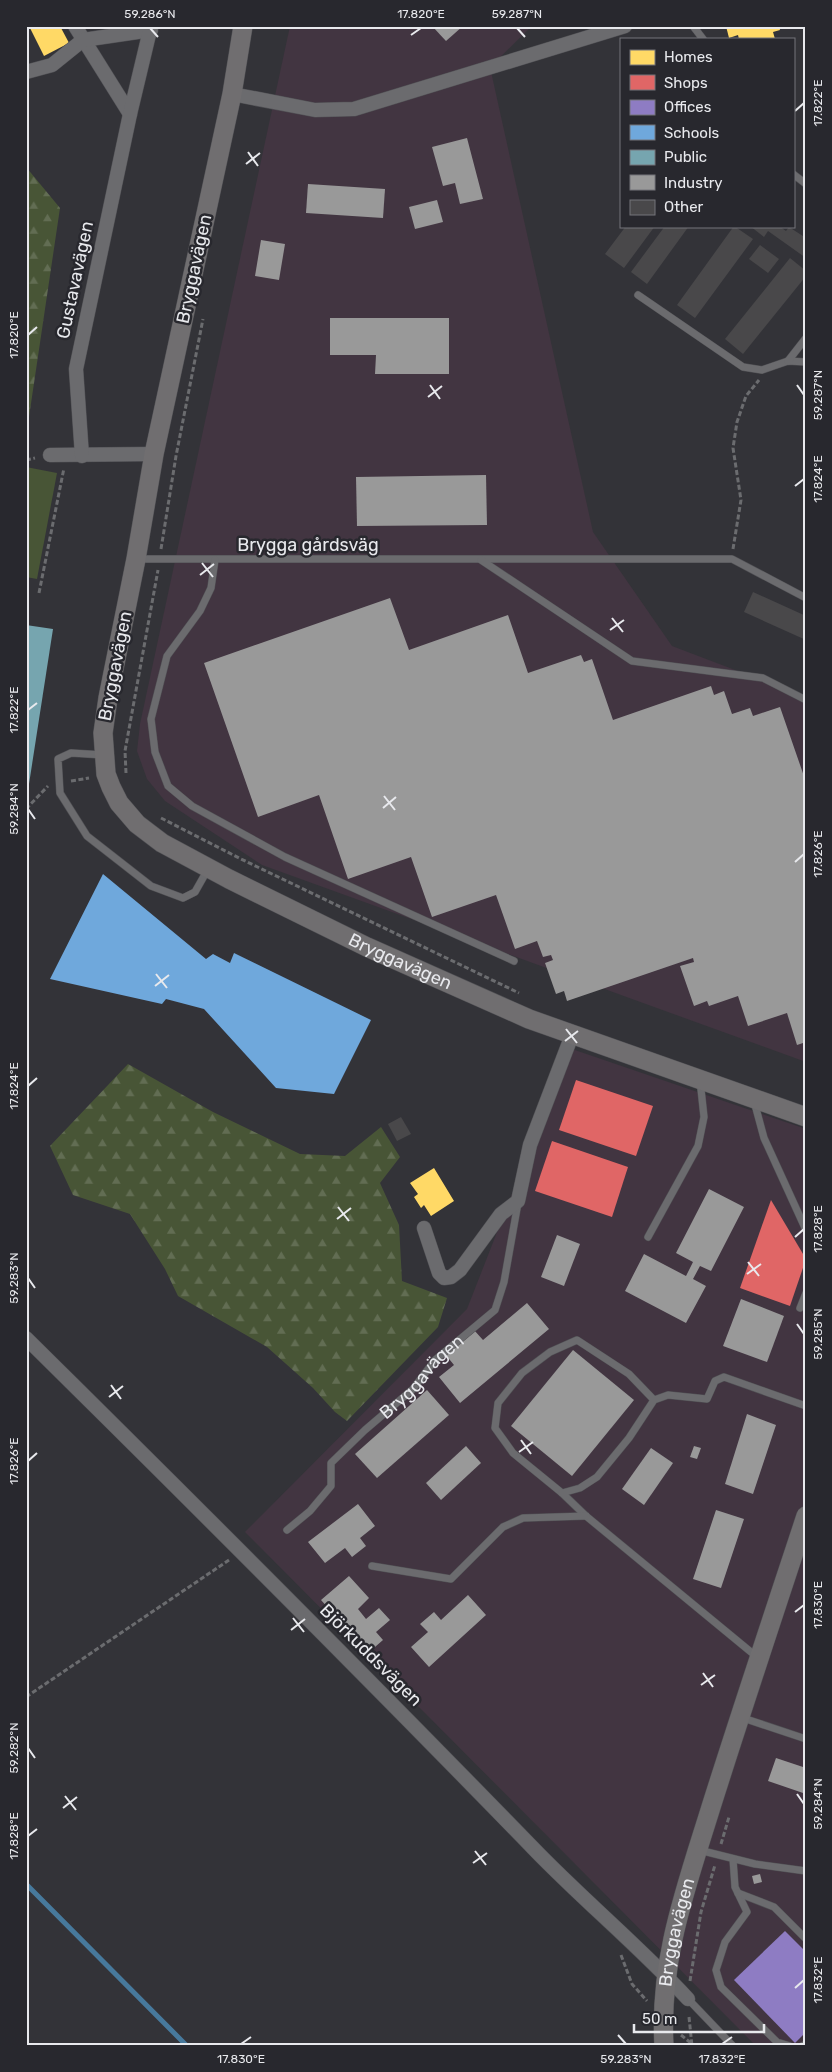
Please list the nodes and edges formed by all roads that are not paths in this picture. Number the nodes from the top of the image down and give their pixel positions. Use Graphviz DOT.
graph roads {
  1 [pos="75,26"];
  2 [pos="243,26"];
  3 [pos="625,26"];
  4 [pos="693,26"];
  5 [pos="151,28"];
  6 [pos="702,38"];
  7 [pos="83,40"];
  8 [pos="26,72"];
  9 [pos="232,94"];
  10 [pos="130,114"];
  11 [pos="794,175"];
  12 [pos="806,184"];
  13 [pos="638,295"];
  14 [pos="806,338"];
  15 [pos="788,361"];
  16 [pos="806,362"];
  17 [pos="154,454"];
  18 [pos="50,455"];
  19 [pos="82,456"];
  20 [pos="136,559"];
  21 [pos="215,560"];
  22 [pos="480,560"];
  23 [pos="806,598"];
  24 [pos="806,700"];
  25 [pos="104,755"];
  26 [pos="209,868"];
  27 [pos="514,961"];
  28 [pos="572,1035"];
  29 [pos="700,1080"];
  30 [pos="753,1099"];
  31 [pos="806,1117"];
  32 [pos="518,1201"];
  33 [pos="424,1228"];
  34 [pos="806,1230"];
  35 [pos="648,1237"];
  36 [pos="806,1293"];
  37 [pos="800,1308"];
  38 [pos="26,1338"];
  39 [pos="654,1400"];
  40 [pos="806,1406"];
  41 [pos="562,1493"];
  42 [pos="586,1516"];
  43 [pos="806,1516"];
  44 [pos="287,1530"];
  45 [pos="372,1566"];
  46 [pos="759,1659"];
  47 [pos="740,1717"];
  48 [pos="806,1739"];
  49 [pos="698,1850"];
  50 [pos="733,1859"];
  51 [pos="806,1871"];
  52 [pos="738,1893"];
  53 [pos="806,1939"];
  54 [pos="666,1975"];
  55 [pos="688,1999"];
  56 [pos="806,2044"];
  57 [pos="664,2046"];
  58 [pos="733,2046"];
  59 [pos="790,2046"];
  60 [pos="802,2046"];
  1 -- 7 [label="street"];
  2 -- 9 [label="main road, Bryggavägen"];
  3 -- 9 [label="street"];
  4 -- 6 [label="lane"];
  5 -- 7 [label="street, Gustavavägen"];
  5 -- 10 [label="street, Gustavavägen"];
  7 -- 8 [label="street"];
  7 -- 10 [label="street"];
  9 -- 17 [label="main road, Bryggavägen"];
  10 -- 19 [label="street, Gustavavägen"];
  11 -- 12 [label="lane"];
  13 -- 15 [label="lane"];
  14 -- 15 [label="lane"];
  15 -- 16 [label="lane"];
  17 -- 19 [label="street"];
  17 -- 20 [label="main road, Bryggavägen"];
  18 -- 19 [label="street"];
  20 -- 21 [label="lane, Brygga gårdsväg"];
  20 -- 25 [label="main road, Bryggavägen"];
  21 -- 22 [label="lane, Brygga gårdsväg"];
  21 -- 27 [label="lane"];
  22 -- 23 [label="lane, Brygga gårdsväg"];
  22 -- 24 [label="lane"];
  25 -- 26 [label="main road, Bryggavägen"];
  25 -- 26 [label="lane"];
  26 -- 28 [label="main road, Bryggavägen"];
  28 -- 29 [label="main road, Bryggavägen"];
  28 -- 32 [label="street, Bryggavägen"];
  29 -- 30 [label="main road, Bryggavägen"];
  29 -- 35 [label="lane"];
  30 -- 31 [label="main road, Bryggavägen"];
  30 -- 34 [label="lane"];
  32 -- 33 [label="street"];
  32 -- 44 [label="lane, Bryggavägen"];
  36 -- 37 [label="lane"];
  38 -- 54 [label="street, Björkuddsvägen"];
  39 -- 40 [label="lane"];
  39 -- 41 [label="lane"];
  39 -- 41 [label="lane"];
  41 -- 42 [label="lane"];
  42 -- 45 [label="lane"];
  42 -- 46 [label="lane"];
  43 -- 46 [label="main road, Bryggavägen"];
  46 -- 47 [label="main road, Bryggavägen"];
  47 -- 48 [label="lane"];
  47 -- 49 [label="main road, Bryggavägen"];
  49 -- 50 [label="lane"];
  49 -- 54 [label="main road, Bryggavägen"];
  50 -- 51 [label="lane"];
  50 -- 52 [label="lane"];
  52 -- 53 [label="lane"];
  52 -- 59 [label="lane"];
  54 -- 55 [label="street, Björkuddsvägen"];
  54 -- 57 [label="main road, Bryggavägen"];
  55 -- 58 [label="lane"];
  56 -- 60 [label="lane"];
}
